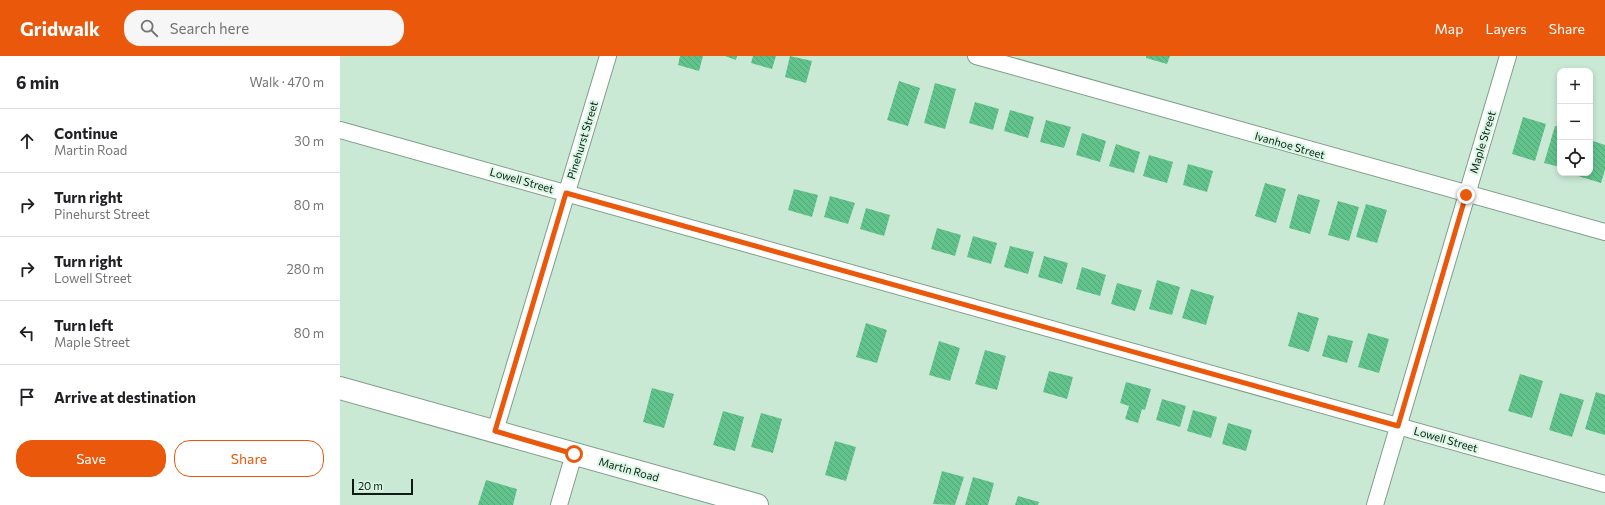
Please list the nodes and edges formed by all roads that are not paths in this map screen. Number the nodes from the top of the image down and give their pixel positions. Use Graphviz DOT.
graph roads {
  1 [pos="608,56"];
  2 [pos="976,56"];
  3 [pos="1508,56"];
  4 [pos="340,130"];
  5 [pos="566,193"];
  6 [pos="1466,195"];
  7 [pos="1605,232"];
  8 [pos="340,388"];
  9 [pos="1398,426"];
  10 [pos="495,431"];
  11 [pos="574,454"];
  12 [pos="1605,484"];
  13 [pos="559,505"];
  14 [pos="757,505"];
  15 [pos="1375,505"];
  1 -- 5 [label="street, Pinehurst Street"];
  2 -- 6 [label="street, Ivanhoe Street"];
  3 -- 6 [label="street, Maple Street"];
  4 -- 5 [label="street, Lowell Street"];
  5 -- 9 [label="street, Lowell Street"];
  5 -- 10 [label="street, Pinehurst Street"];
  6 -- 7 [label="street, Ivanhoe Street"];
  6 -- 9 [label="street, Maple Street"];
  8 -- 10 [label="street, Martin Road"];
  9 -- 12 [label="street, Lowell Street"];
  9 -- 15 [label="street, Maple Street"];
  10 -- 11 [label="street, Martin Road"];
  11 -- 13 [label="street"];
  11 -- 14 [label="street, Martin Road"];
}
